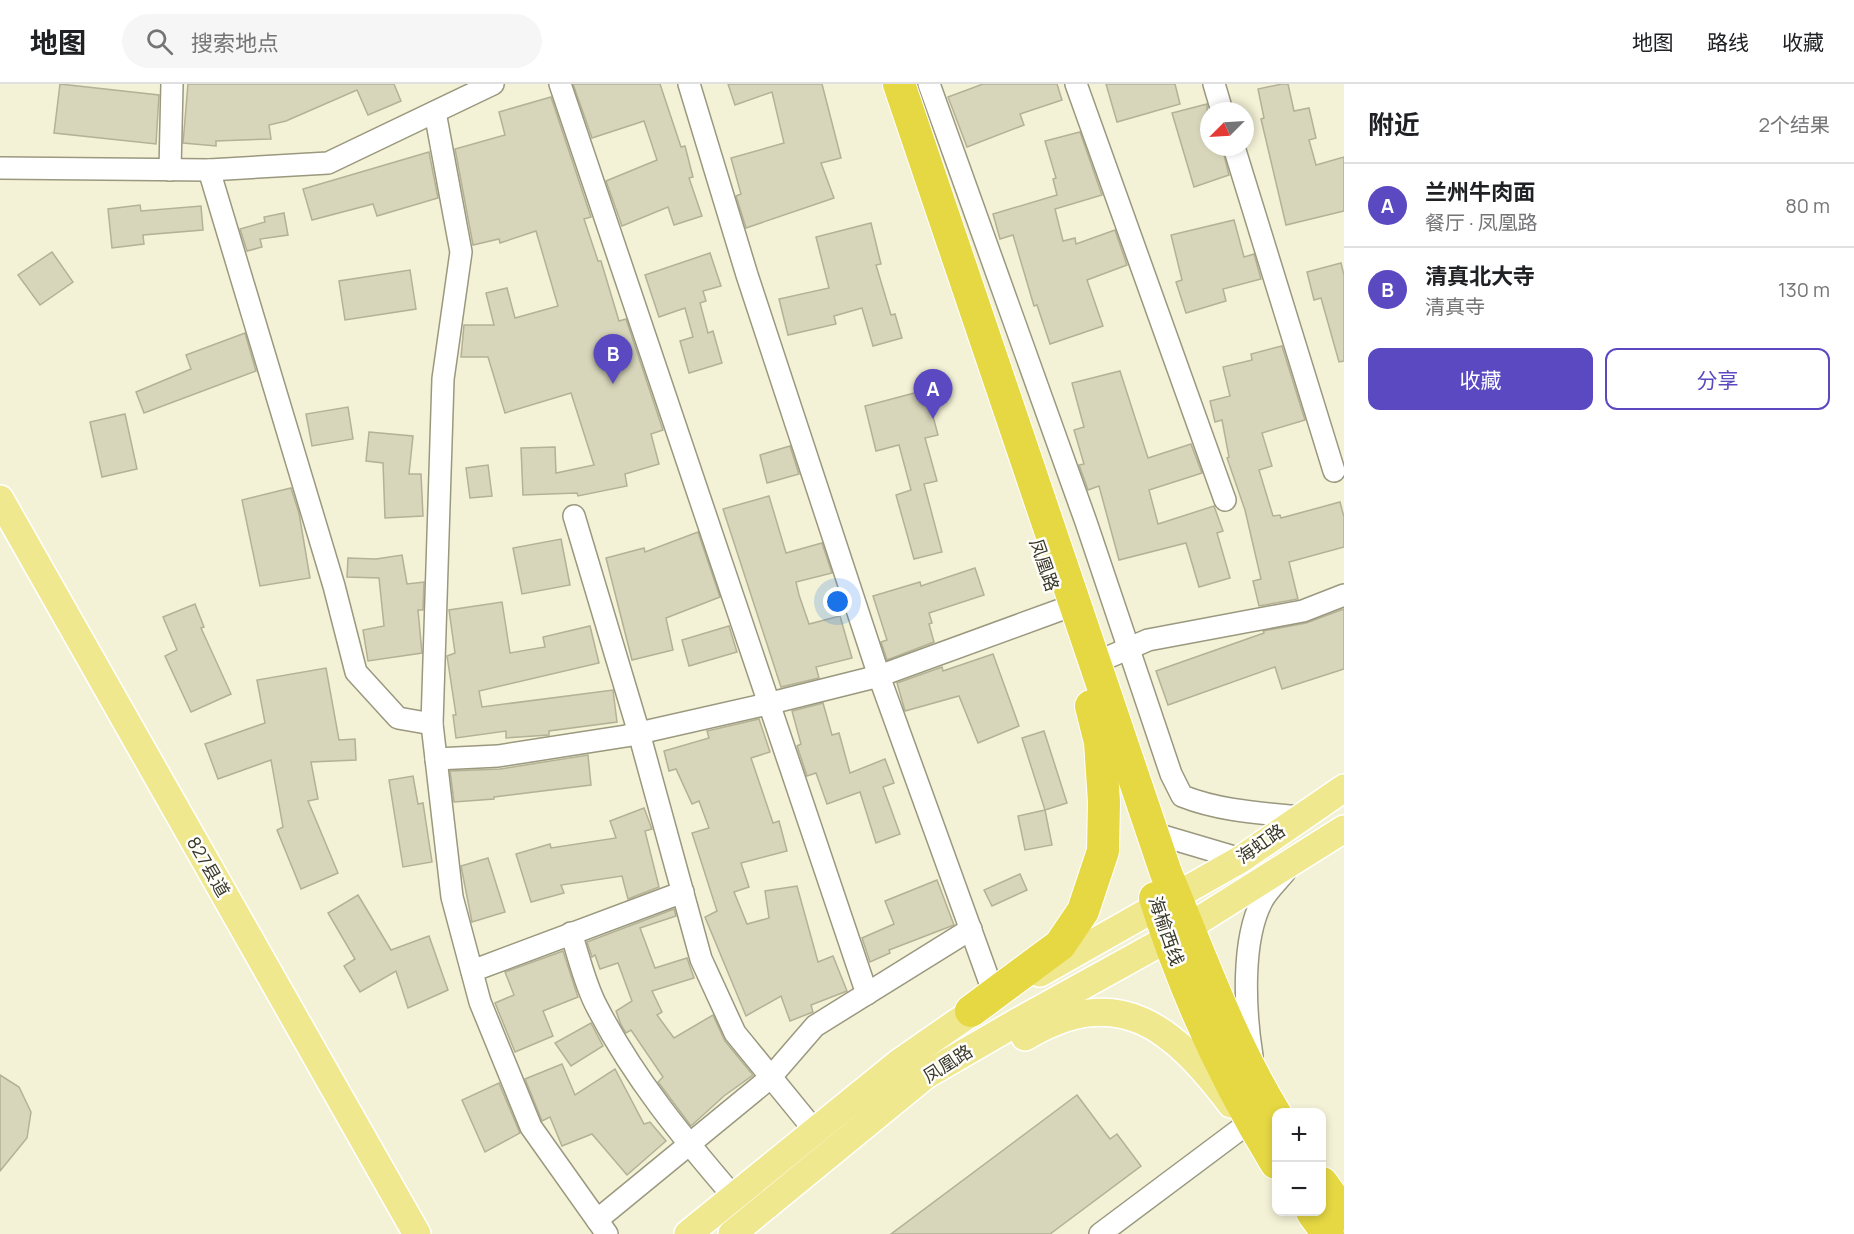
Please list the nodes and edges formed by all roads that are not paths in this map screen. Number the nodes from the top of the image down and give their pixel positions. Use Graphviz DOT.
graph roads {
  1 [pos="172,84"];
  2 [pos="493,84"];
  3 [pos="560,84"];
  4 [pos="689,84"];
  5 [pos="1076,84"];
  6 [pos="1214,84"];
  7 [pos="906,85"];
  8 [pos="1219,102"];
  9 [pos="435,112"];
  10 [pos="1237,156"];
  11 [pos="0,168"];
  12 [pos="170,170"];
  13 [pos="209,170"];
  14 [pos="1334,471"];
  15 [pos="0,499"];
  16 [pos="1225,500"];
  17 [pos="574,516"];
  18 [pos="1344,595"];
  19 [pos="1060,610"];
  20 [pos="1128,649"];
  21 [pos="1091,675"];
  22 [pos="879,676"];
  23 [pos="767,704"];
  24 [pos="432,724"];
  25 [pos="639,733"];
  26 [pos="436,759"];
  27 [pos="1344,788"];
  28 [pos="1300,817"];
  29 [pos="1344,829"];
  30 [pos="1153,833"];
  31 [pos="1241,860"];
  32 [pos="1294,862"];
  33 [pos="683,891"];
  34 [pos="1166,893"];
  35 [pos="971,929"];
  36 [pos="571,933"];
  37 [pos="1177,934"];
  38 [pos="472,971"];
  39 [pos="867,994"];
  40 [pos="983,1002"];
  41 [pos="770,1078"];
  42 [pos="1257,1083"];
  43 [pos="1272,1108"];
  44 [pos="1246,1124"];
  45 [pos="815,1131"];
  46 [pos="689,1145"];
  47 [pos="1272,1155"];
  48 [pos="1272,1157"];
  49 [pos="814,1165"];
  50 [pos="1326,1189"];
  51 [pos="734,1197"];
  52 [pos="1344,1214"];
  53 [pos="1315,1216"];
  54 [pos="602,1227"];
  55 [pos="417,1234"];
  56 [pos="688,1234"];
  57 [pos="732,1234"];
  58 [pos="1100,1234"];
  59 [pos="1328,1234"];
  1 -- 12 [label="street"];
  2 -- 9 [label="street"];
  3 -- 23 [label="street"];
  4 -- 22 [label="street"];
  5 -- 16 [label="street"];
  6 -- 8 [label="street"];
  7 -- 19 [label="highway, 凤凰路"];
  7 -- 20 [label="street"];
  7 -- 21 [label="highway, 凤凰路"];
  9 -- 13 [label="street"];
  9 -- 24 [label="street"];
  10 -- 14 [label="street"];
  11 -- 12 [label="street"];
  12 -- 13 [label="street"];
  13 -- 24 [label="street"];
  15 -- 55 [label="main road, 827县道"];
  17 -- 25 [label="street"];
  18 -- 20 [label="street"];
  19 -- 21 [label="highway, 凤凰路"];
  19 -- 22 [label="street"];
  20 -- 21 [label="street"];
  20 -- 28 [label="street"];
  21 -- 30 [label="highway, 凤凰路"];
  21 -- 34 [label="highway, 海榆西线"];
  21 -- 40 [label="highway, 凤凰路"];
  22 -- 23 [label="street"];
  22 -- 35 [label="street"];
  23 -- 25 [label="street"];
  23 -- 39 [label="street"];
  24 -- 26 [label="street"];
  25 -- 26 [label="street"];
  25 -- 33 [label="street"];
  26 -- 38 [label="street"];
  27 -- 28 [label="main road, 海虹路"];
  28 -- 31 [label="main road, 海虹路"];
  29 -- 32 [label="main road, 海虹路"];
  30 -- 31 [label="street"];
  30 -- 34 [label="highway, 凤凰路"];
  31 -- 34 [label="main road, 海虹路"];
  32 -- 37 [label="main road, 海虹路"];
  32 -- 42 [label="street"];
  33 -- 36 [label="street"];
  33 -- 41 [label="street"];
  34 -- 37 [label="highway, 海榆西线"];
  34 -- 40 [label="main road, 凤凰路"];
  35 -- 39 [label="street"];
  35 -- 40 [label="street"];
  36 -- 38 [label="street"];
  36 -- 46 [label="street"];
  37 -- 42 [label="highway, 海榆西线"];
  37 -- 47 [label="highway, 海榆西线"];
  37 -- 49 [label="main road, 凤凰路"];
  38 -- 54 [label="street"];
  39 -- 41 [label="street"];
  40 -- 45 [label="main road, 凤凰路"];
  41 -- 45 [label="street"];
  41 -- 46 [label="street"];
  42 -- 43 [label="highway, 海榆西线"];
  44 -- 48 [label="main road"];
  44 -- 49 [label="main road"];
  44 -- 58 [label="street"];
  45 -- 51 [label="main road, 凤凰路"];
  46 -- 51 [label="street"];
  46 -- 54 [label="street"];
  49 -- 57 [label="main road, 凤凰路"];
  50 -- 52 [label="highway"];
  51 -- 56 [label="main road, 凤凰路"];
  53 -- 59 [label="highway"];
}
